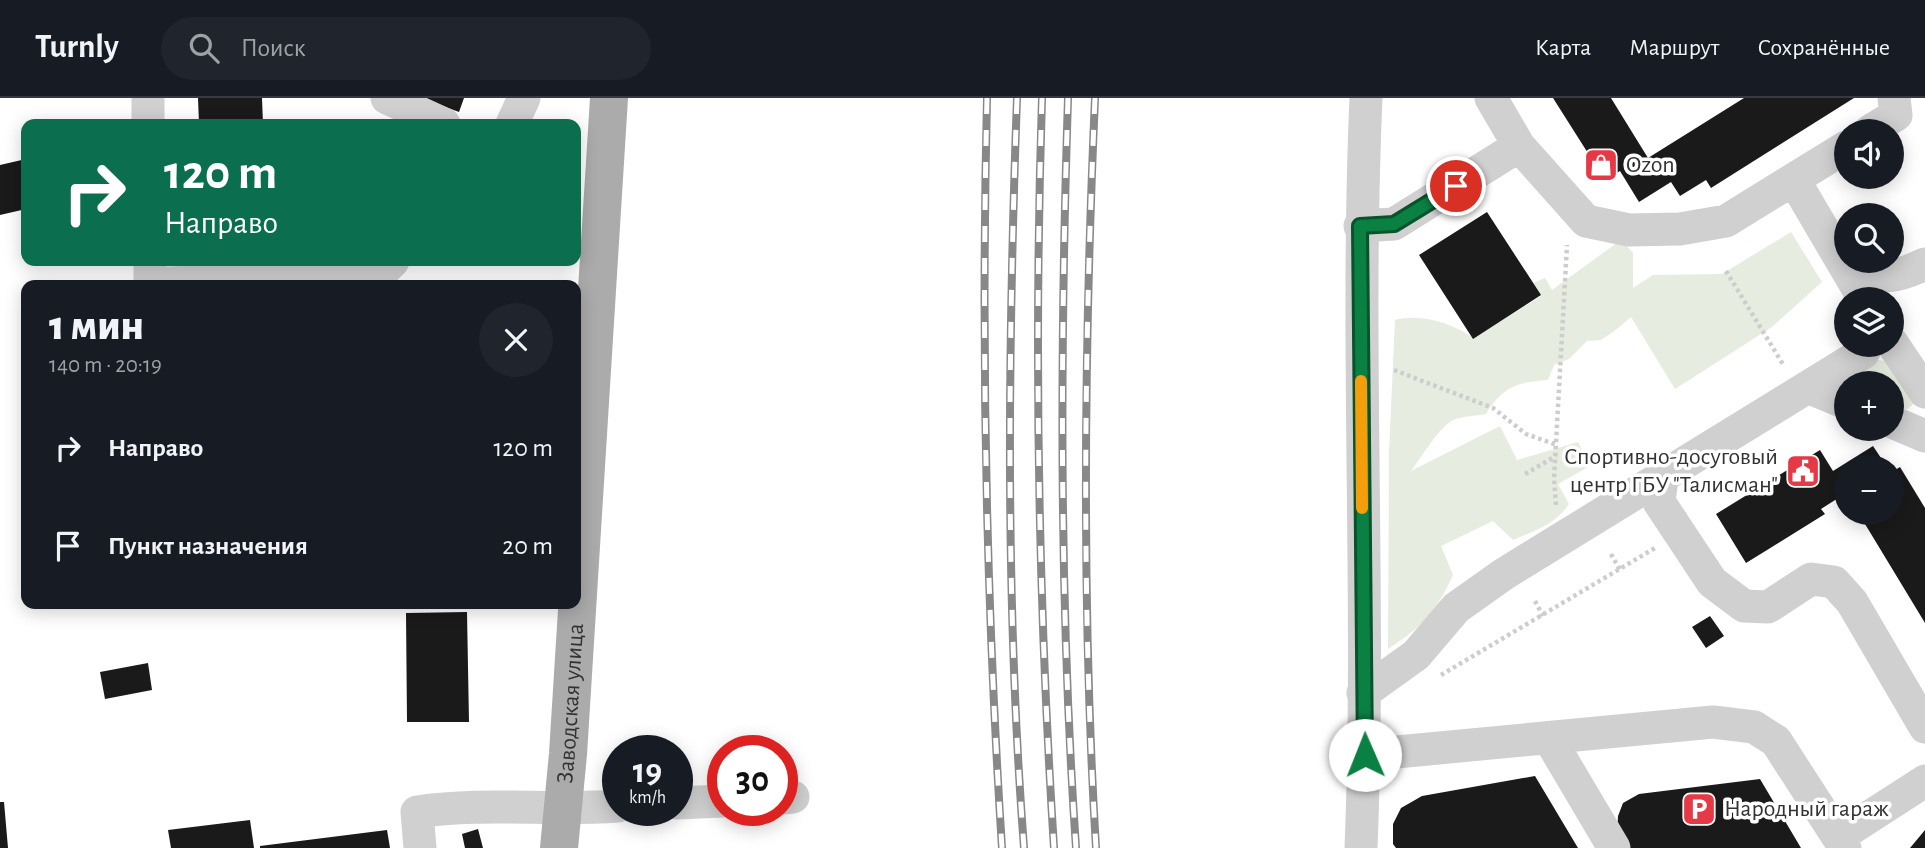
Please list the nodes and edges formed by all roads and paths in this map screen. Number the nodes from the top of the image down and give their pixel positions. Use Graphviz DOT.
graph roads {
  1 [pos="148,98"];
  2 [pos="387,98"];
  3 [pos="524,98"];
  4 [pos="608,98"];
  5 [pos="1366,98"];
  6 [pos="1894,98"];
  7 [pos="1498,100"];
  8 [pos="148,119"];
  9 [pos="433,119"];
  10 [pos="514,119"];
  11 [pos="1890,119"];
  12 [pos="1518,146"];
  13 [pos="1834,155"];
  14 [pos="1798,178"];
  15 [pos="1569,205"];
  16 [pos="1360,226"];
  17 [pos="1834,228"];
  18 [pos="1925,264"];
  19 [pos="388,266"];
  20 [pos="1726,271"];
  21 [pos="1878,273"];
  22 [pos="150,277"];
  23 [pos="1857,287"];
  24 [pos="1868,357"];
  25 [pos="1888,357"];
  26 [pos="1394,370"];
  27 [pos="1805,391"];
  28 [pos="1925,392"];
  29 [pos="1834,399"];
  30 [pos="1904,427"];
  31 [pos="1925,436"];
  32 [pos="1557,445"];
  33 [pos="1556,456"];
  34 [pos="1525,474"];
  35 [pos="1662,478"];
  36 [pos="1680,533"];
  37 [pos="1559,541"];
  38 [pos="581,544"];
  39 [pos="1611,554"];
  40 [pos="1620,570"];
  41 [pos="1535,601"];
  42 [pos="577,609"];
  43 [pos="1543,616"];
  44 [pos="1416,655"];
  45 [pos="1363,693"];
  46 [pos="1925,727"];
  47 [pos="1549,738"];
  48 [pos="1365,755"];
  49 [pos="1925,781"];
  50 [pos="602,807"];
  51 [pos="561,810"];
  52 [pos="1841,842"];
  53 [pos="420,848"];
  54 [pos="559,848"];
  55 [pos="1361,848"];
  56 [pos="1614,848"];
  1 -- 8 [label="street"];
  2 -- 9 [label="street"];
  3 -- 10 [label="street"];
  4 -- 38 [label="main road, Заводская улица"];
  5 -- 16 [label="street"];
  6 -- 11 [label="street"];
  7 -- 12 [label="street"];
  12 -- 15 [label="street"];
  12 -- 16 [label="street"];
  13 -- 14 [label="street"];
  14 -- 15 [label="street"];
  14 -- 17 [label="street"];
  14 -- 23 [label="street"];
  15 -- 32 [label="path"];
  16 -- 45 [label="street"];
  18 -- 21 [label="street"];
  19 -- 22 [label="street"];
  20 -- 27 [label="path"];
  24 -- 27 [label="street"];
  25 -- 28 [label="street"];
  26 -- 32 [label="path"];
  27 -- 29 [label="street"];
  27 -- 35 [label="street"];
  30 -- 31 [label="street"];
  32 -- 33 [label="path"];
  33 -- 34 [label="path"];
  33 -- 37 [label="path"];
  35 -- 36 [label="street"];
  35 -- 37 [label="street"];
  36 -- 40 [label="path"];
  36 -- 46 [label="street"];
  37 -- 44 [label="street"];
  39 -- 40 [label="path"];
  40 -- 43 [label="path"];
  41 -- 43 [label="path"];
  42 -- 51 [label="main road, Заводская улица"];
  43 -- 44 [label="path"];
  44 -- 45 [label="street"];
  45 -- 48 [label="street"];
  47 -- 48 [label="street"];
  47 -- 52 [label="street"];
  47 -- 56 [label="street"];
  48 -- 55 [label="street"];
  49 -- 52 [label="street"];
  50 -- 51 [label="street"];
  51 -- 53 [label="street"];
  51 -- 54 [label="main road, Заводская улица"];
}
